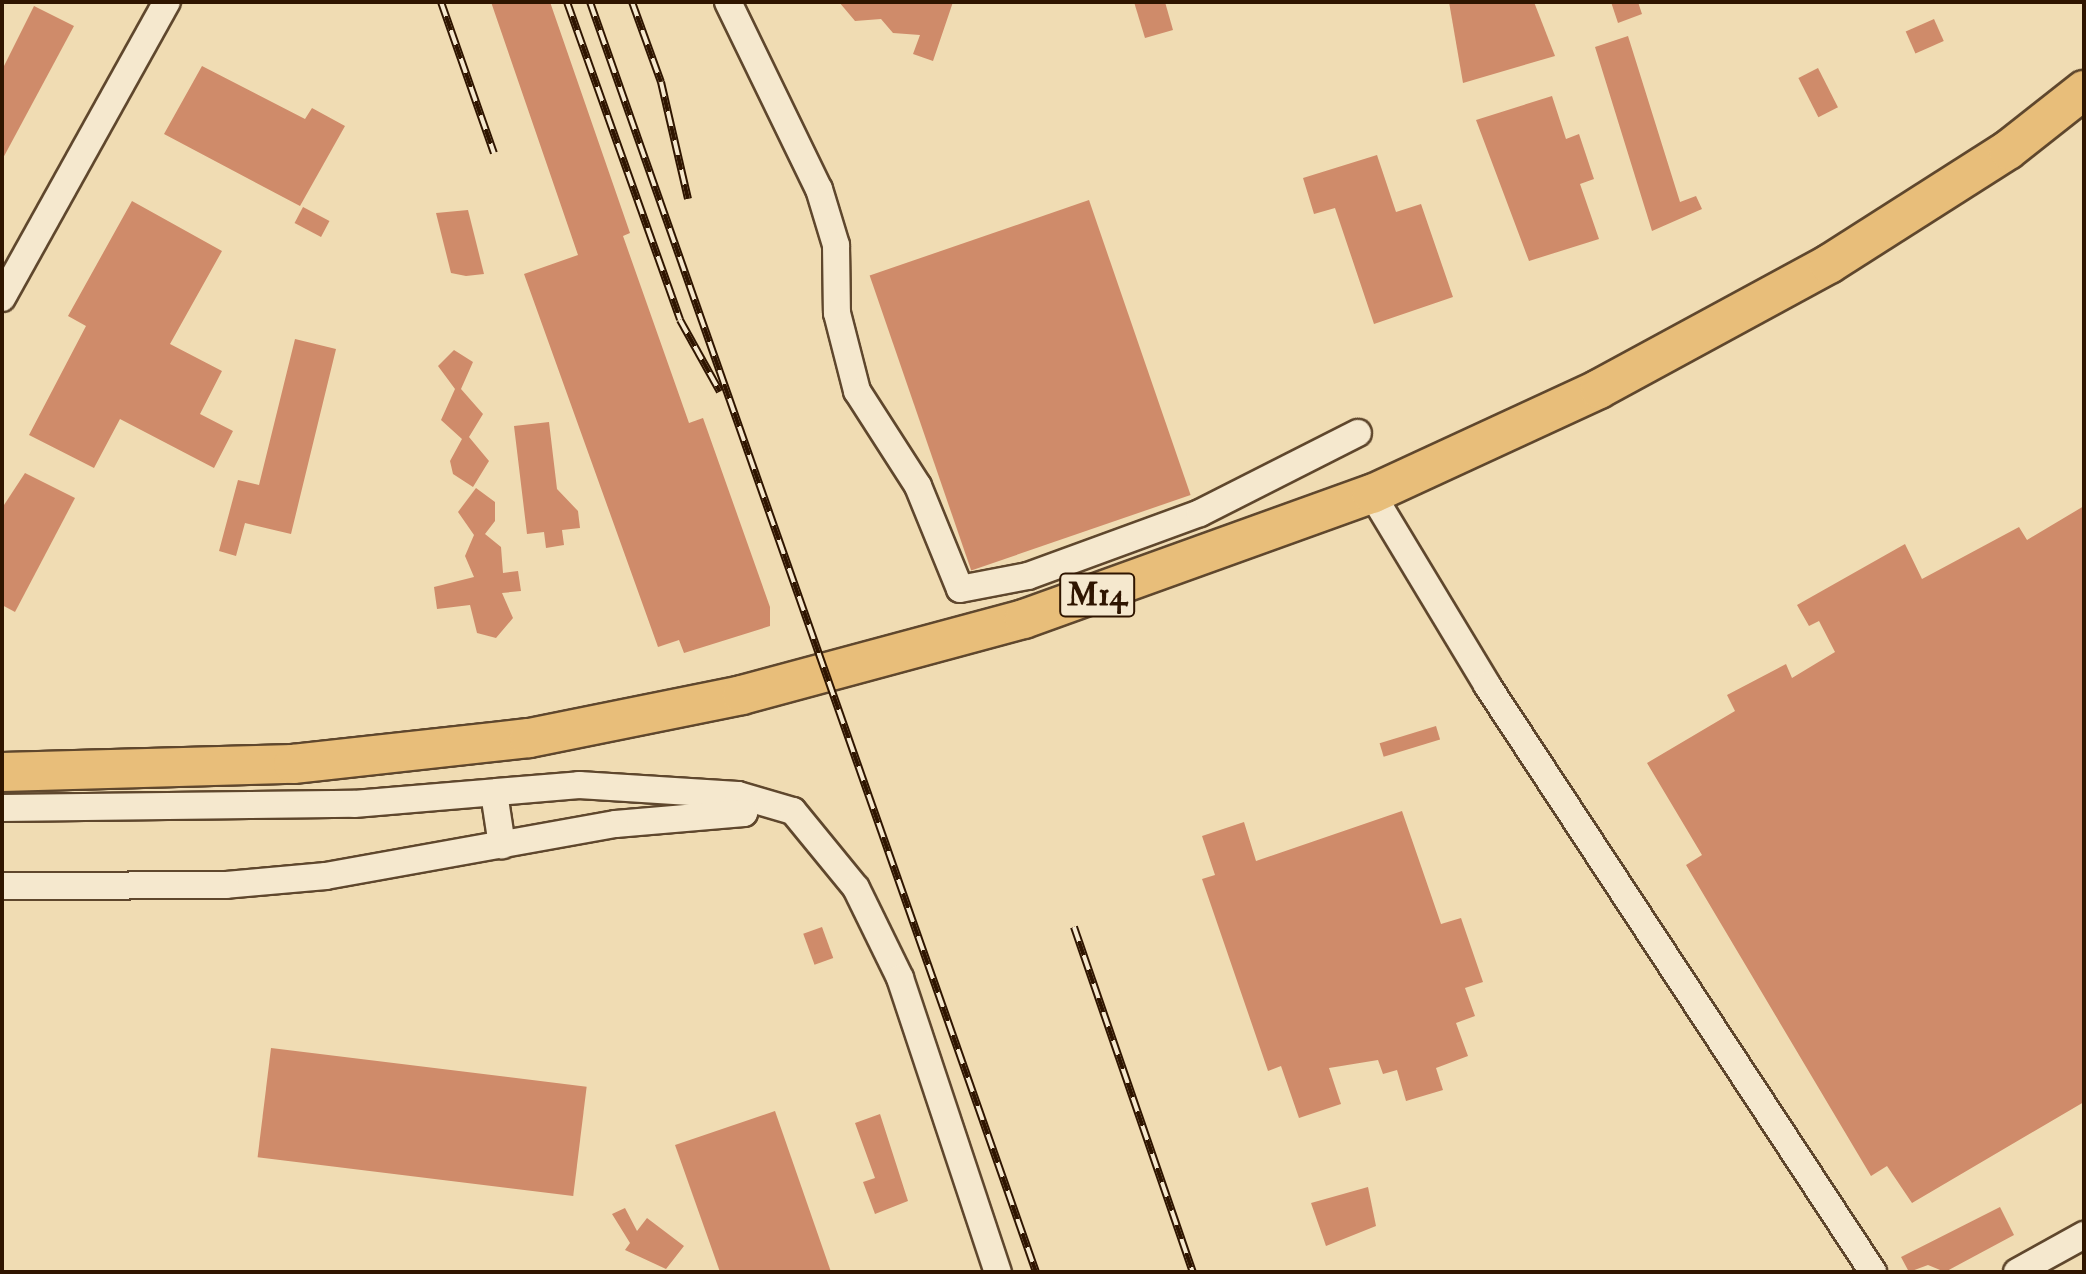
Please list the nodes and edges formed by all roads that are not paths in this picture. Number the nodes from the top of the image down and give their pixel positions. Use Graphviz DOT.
graph roads {
  1 [pos="167,2"];
  2 [pos="728,2"];
  3 [pos="2084,90"];
  4 [pos="2,298"];
  5 [pos="1358,433"];
  6 [pos="1372,494"];
  7 [pos="293,764"];
  8 [pos="2,772"];
  9 [pos="494,793"];
  10 [pos="738,795"];
  11 [pos="285,806"];
  12 [pos="2,808"];
  13 [pos="502,845"];
  14 [pos="2,886"];
  15 [pos="2084,1235"];
  16 [pos="998,1272"];
  17 [pos="1873,1272"];
  18 [pos="2017,1272"];
  1 -- 4 [label="street"];
  2 -- 5 [label="street"];
  3 -- 6 [label="highway, M14"];
  6 -- 7 [label="highway, M14"];
  6 -- 17 [label="street"];
  7 -- 8 [label="highway, M14"];
  7 -- 11 [label="street"];
  9 -- 10 [label="street"];
  9 -- 11 [label="street"];
  9 -- 13 [label="street"];
  10 -- 13 [label="street"];
  10 -- 16 [label="street"];
  11 -- 12 [label="street"];
  13 -- 14 [label="street"];
  15 -- 18 [label="street"];
}
